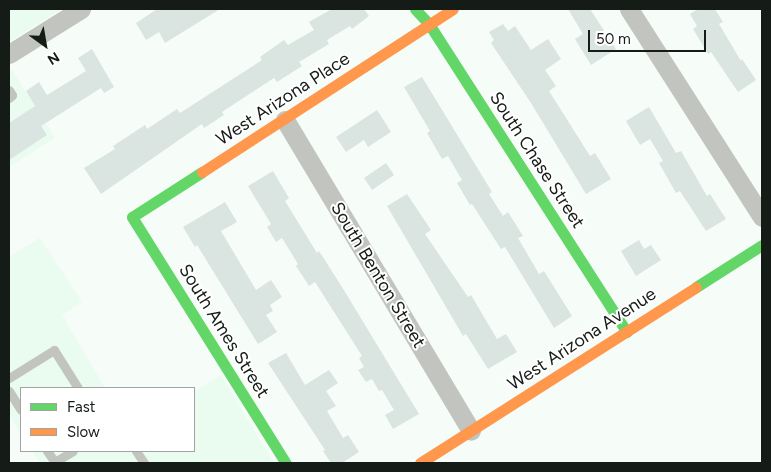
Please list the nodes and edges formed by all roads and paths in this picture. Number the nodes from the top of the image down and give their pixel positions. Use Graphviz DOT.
graph roads {
  1 [pos="416,9"];
  2 [pos="453,9"];
  3 [pos="629,9"];
  4 [pos="70,11"];
  5 [pos="429,24"];
  6 [pos="9,54"];
  7 [pos="9,90"];
  8 [pos="9,98"];
  9 [pos="285,120"];
  10 [pos="132,217"];
  11 [pos="762,217"];
  12 [pos="762,245"];
  13 [pos="627,332"];
  14 [pos="9,378"];
  15 [pos="77,387"];
  16 [pos="9,391"];
  17 [pos="20,408"];
  18 [pos="471,431"];
  19 [pos="48,452"];
  20 [pos="71,452"];
  21 [pos="137,452"];
  22 [pos="54,463"];
  23 [pos="144,463"];
  24 [pos="286,463"];
  25 [pos="420,463"];
  1 -- 5 [label="street, South Chase Street"];
  2 -- 5 [label="street, West Arizona Place"];
  3 -- 11 [label="street"];
  4 -- 6 [label="street"];
  5 -- 9 [label="street, West Arizona Place"];
  5 -- 13 [label="street, South Chase Street"];
  7 -- 8 [label="lane"];
  9 -- 10 [label="street, West Arizona Place"];
  9 -- 18 [label="street, South Benton Street"];
  10 -- 24 [label="street, South Ames Street"];
  12 -- 13 [label="street, West Arizona Avenue"];
  13 -- 18 [label="street, West Arizona Avenue"];
  14 -- 15 [label="lane"];
  16 -- 17 [label="lane"];
  18 -- 25 [label="street, West Arizona Avenue"];
  19 -- 22 [label="lane"];
  20 -- 22 [label="lane"];
  21 -- 23 [label="lane"];
}
